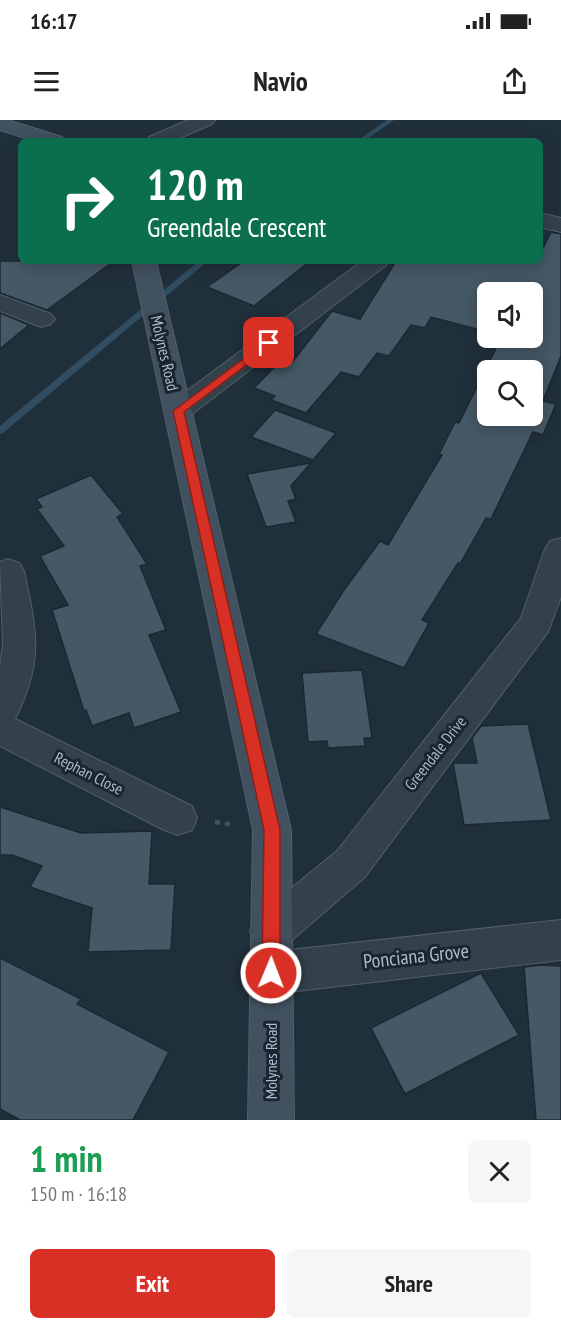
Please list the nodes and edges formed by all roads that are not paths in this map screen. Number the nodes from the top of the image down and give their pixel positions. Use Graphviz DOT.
graph roads {
  1 [pos="205,120"];
  2 [pos="0,124"];
  3 [pos="45,138"];
  4 [pos="163,138"];
  5 [pos="543,221"];
  6 [pos="561,225"];
  7 [pos="145,264"];
  8 [pos="373,264"];
  9 [pos="0,302"];
  10 [pos="42,319"];
  11 [pos="178,411"];
  12 [pos="561,549"];
  13 [pos="8,571"];
  14 [pos="0,713"];
  15 [pos="0,729"];
  16 [pos="178,818"];
  17 [pos="272,931"];
  18 [pos="561,940"];
  19 [pos="271,973"];
  20 [pos="271,1120"];
  1 -- 4 [label="street"];
  2 -- 3 [label="main road"];
  5 -- 6 [label="street"];
  7 -- 11 [label="main road, Molynes Road"];
  8 -- 11 [label="street"];
  9 -- 10 [label="street"];
  11 -- 17 [label="main road, Molynes Road"];
  12 -- 17 [label="street, Greendale Drive"];
  13 -- 14 [label="street"];
  15 -- 16 [label="street, Rephan Close"];
  17 -- 19 [label="main road, Molynes Road"];
  18 -- 19 [label="street, Ponciana Grove"];
  19 -- 20 [label="main road, Molynes Road"];
}
